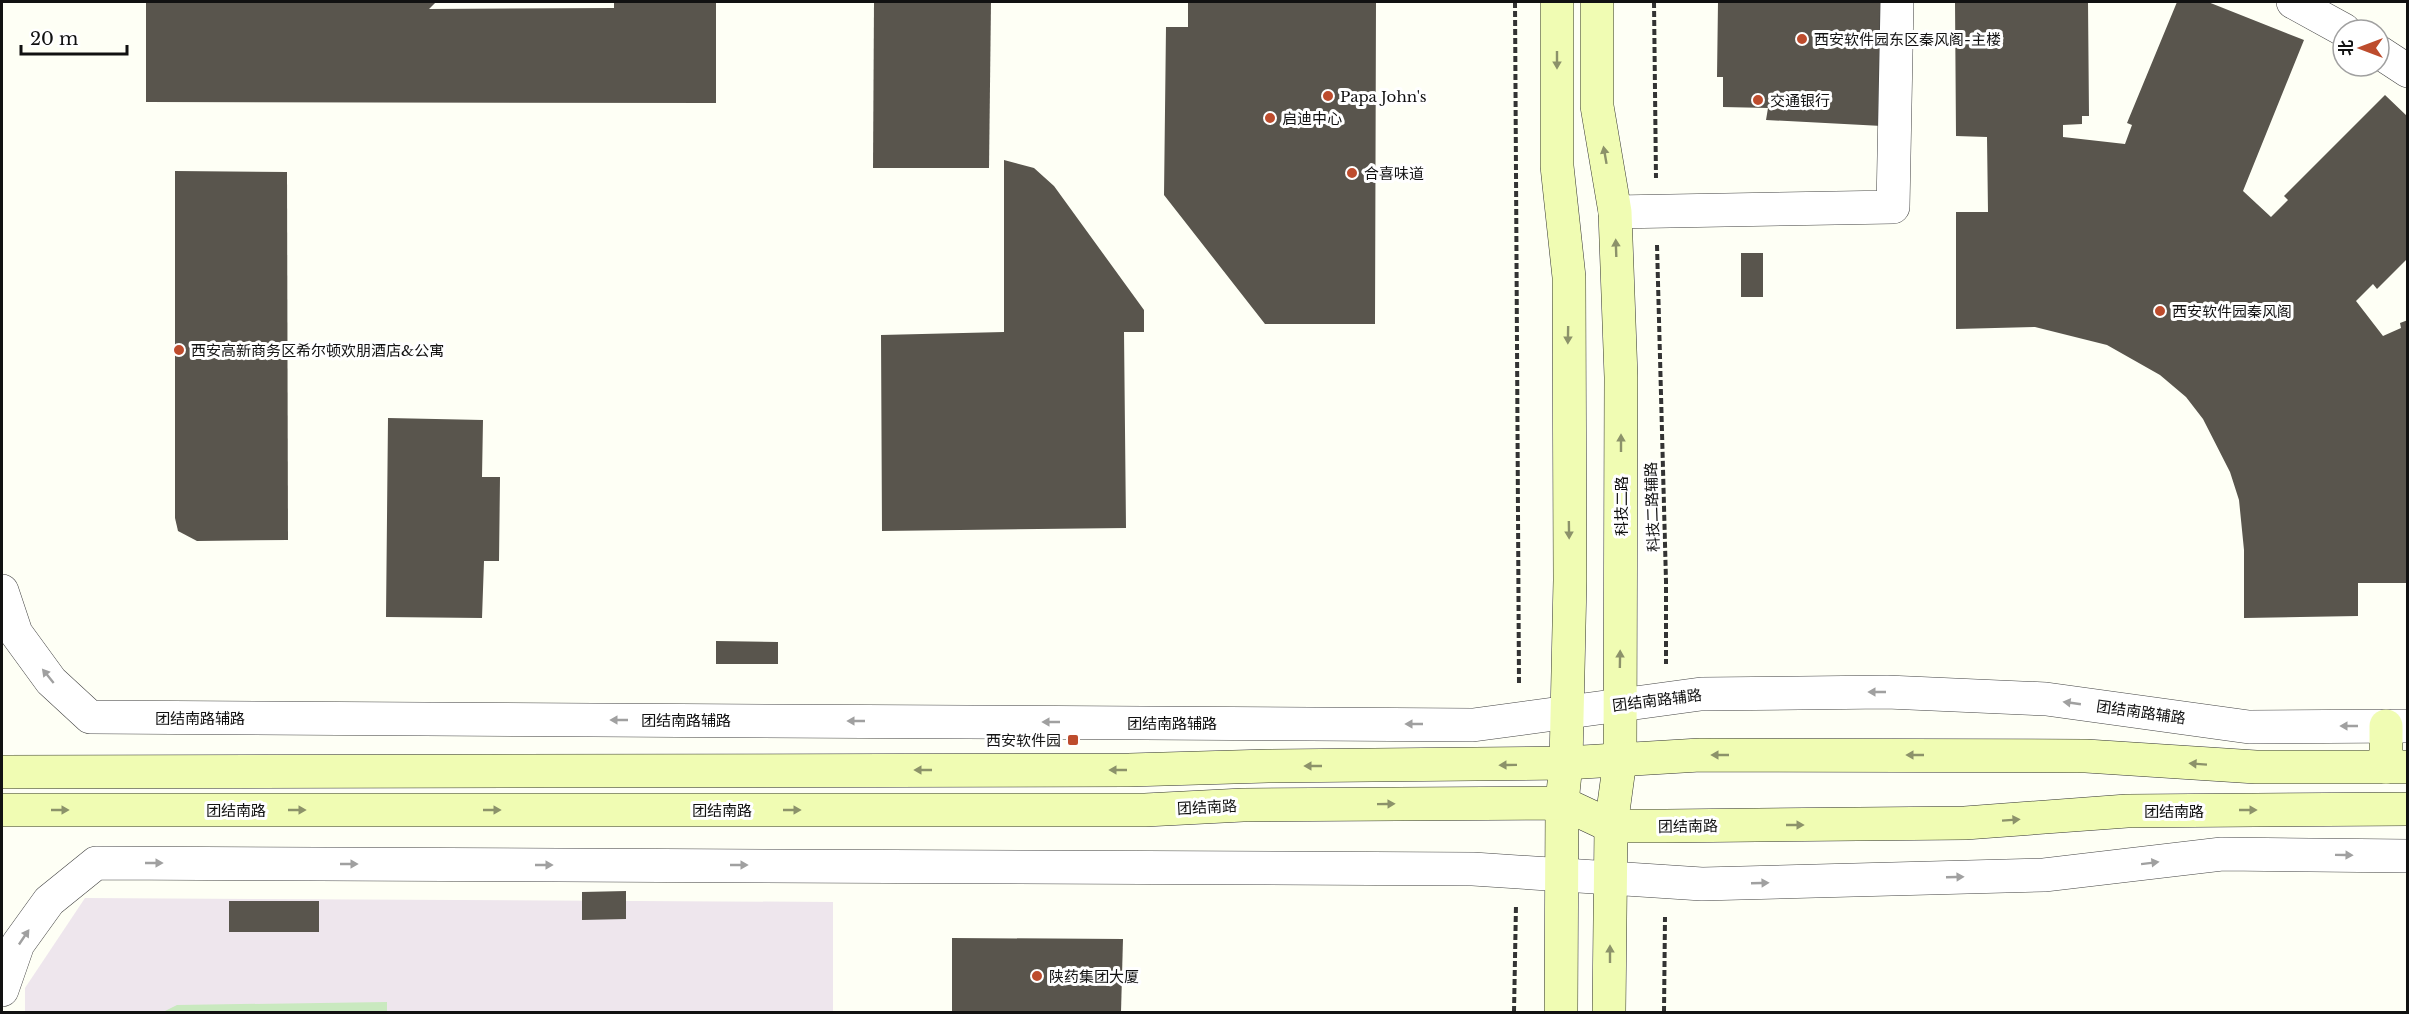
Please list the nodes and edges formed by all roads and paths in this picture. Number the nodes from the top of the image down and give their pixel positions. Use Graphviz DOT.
graph roads {
  1 [pos="1515,2"];
  2 [pos="1557,2"];
  3 [pos="1597,2"];
  4 [pos="1654,2"];
  5 [pos="1897,2"];
  6 [pos="2293,2"];
  7 [pos="2331,23"];
  8 [pos="2391,60"];
  9 [pos="2408,72"];
  10 [pos="1656,211"];
  11 [pos="1615,212"];
  12 [pos="2,591"];
  13 [pos="1665,698"];
  14 [pos="1620,704"];
  15 [pos="1567,712"];
  16 [pos="1518,718"];
  17 [pos="2397,726"];
  18 [pos="1620,760"];
  19 [pos="1566,763"];
  20 [pos="2397,767"];
  21 [pos="2,772"];
  22 [pos="1562,803"];
  23 [pos="2408,809"];
  24 [pos="2,810"];
  25 [pos="1611,826"];
  26 [pos="2408,856"];
  27 [pos="1516,872"];
  28 [pos="1562,875"];
  29 [pos="1610,878"];
  30 [pos="1665,882"];
  31 [pos="2,990"];
  32 [pos="1514,1012"];
  33 [pos="1561,1012"];
  34 [pos="1609,1012"];
  35 [pos="1664,1012"];
  1 -- 16 [label="path"];
  2 -- 15 [label="main road, one-way"];
  11 -- 3 [label="main road, 科技二路, one-way"];
  4 -- 10 [label="path, 科技二路辅路"];
  5 -- 10 [label="street"];
  6 -- 7 [label="street"];
  8 -- 9 [label="street"];
  10 -- 11 [label="street"];
  10 -- 13 [label="path, 科技二路辅路"];
  14 -- 11 [label="main road, 科技二路, one-way"];
  16 -- 12 [label="street, 团结南路辅路, one-way"];
  13 -- 14 [label="street, 团结南路辅路"];
  17 -- 13 [label="street, 团结南路辅路, one-way"];
  14 -- 15 [label="street, 团结南路辅路"];
  14 -- 18 [label="main road, 科技二路"];
  15 -- 16 [label="street, 团结南路辅路"];
  15 -- 19 [label="main road"];
  17 -- 20 [label="main road"];
  18 -- 19 [label="main road"];
  20 -- 18 [label="main road, one-way"];
  18 -- 25 [label="main road, 科技二路"];
  19 -- 21 [label="main road, one-way"];
  19 -- 22 [label="main road"];
  24 -- 22 [label="main road, 团结南路, one-way"];
  22 -- 25 [label="main road, 团结南路"];
  22 -- 28 [label="main road"];
  25 -- 23 [label="main road, 团结南路, one-way"];
  25 -- 29 [label="main road, 科技二路"];
  30 -- 26 [label="street, one-way"];
  27 -- 28 [label="street"];
  31 -- 27 [label="street, one-way"];
  27 -- 32 [label="path"];
  28 -- 29 [label="street"];
  28 -- 33 [label="main road"];
  29 -- 30 [label="street"];
  34 -- 29 [label="main road, 科技二路, one-way"];
  30 -- 35 [label="path"];
}
